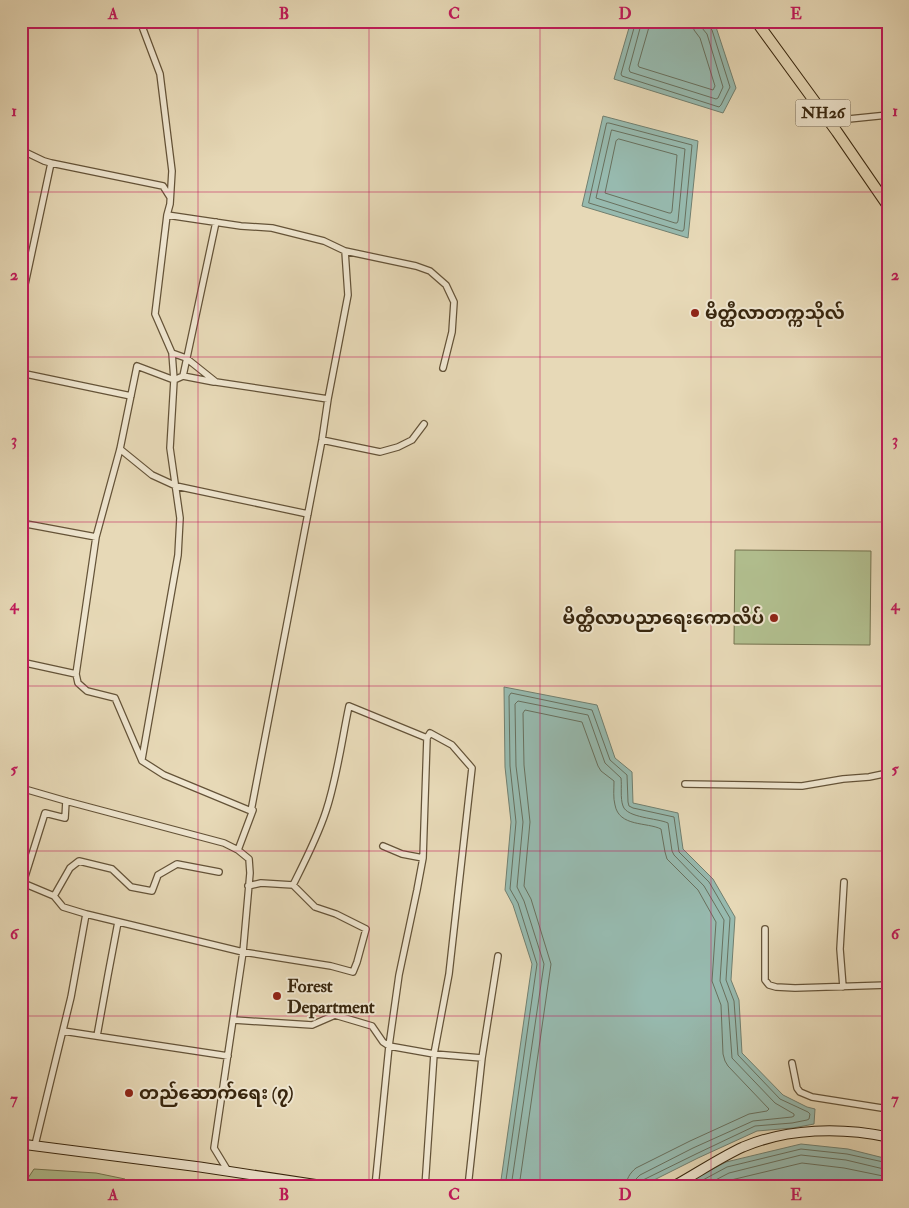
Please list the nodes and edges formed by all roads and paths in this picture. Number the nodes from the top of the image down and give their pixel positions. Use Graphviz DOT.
graph roads {
  1 [pos="140,21"];
  2 [pos="756,21"];
  3 [pos="888,115"];
  4 [pos="829,121"];
  5 [pos="21,150"];
  6 [pos="52,163"];
  7 [pos="170,197"];
  8 [pos="888,206"];
  9 [pos="167,214"];
  10 [pos="216,222"];
  11 [pos="345,251"];
  12 [pos="21,303"];
  13 [pos="172,353"];
  14 [pos="186,358"];
  15 [pos="443,368"];
  16 [pos="21,373"];
  17 [pos="183,376"];
  18 [pos="174,380"];
  19 [pos="216,382"];
  20 [pos="131,396"];
  21 [pos="328,399"];
  22 [pos="424,424"];
  23 [pos="322,440"];
  24 [pos="120,449"];
  25 [pos="176,486"];
  26 [pos="308,514"];
  27 [pos="21,523"];
  28 [pos="96,537"];
  29 [pos="21,662"];
  30 [pos="76,674"];
  31 [pos="427,738"];
  32 [pos="142,761"];
  33 [pos="888,773"];
  34 [pos="686,784"];
  35 [pos="21,788"];
  36 [pos="66,801"];
  37 [pos="251,811"];
  38 [pos="383,846"];
  39 [pos="238,850"];
  40 [pos="422,858"];
  41 [pos="219,872"];
  42 [pos="844,882"];
  43 [pos="22,883"];
  44 [pos="293,884"];
  45 [pos="248,886"];
  46 [pos="54,896"];
  47 [pos="86,914"];
  48 [pos="118,922"];
  49 [pos="765,929"];
  50 [pos="242,952"];
  51 [pos="498,956"];
  52 [pos="888,984"];
  53 [pos="843,987"];
  54 [pos="234,1020"];
  55 [pos="63,1031"];
  56 [pos="97,1036"];
  57 [pos="389,1046"];
  58 [pos="434,1054"];
  59 [pos="228,1056"];
  60 [pos="482,1058"];
  61 [pos="792,1063"];
  62 [pos="888,1109"];
  63 [pos="888,1137"];
  64 [pos="21,1144"];
  65 [pos="35,1146"];
  66 [pos="228,1171"];
  67 [pos="332,1187"];
  68 [pos="376,1187"];
  69 [pos="425,1187"];
  70 [pos="468,1187"];
  71 [pos="672,1187"];
  1 -- 7 [label="street"];
  2 -- 4 [label="highway, NH26"];
  3 -- 4 [label="street"];
  4 -- 8 [label="highway, NH26"];
  5 -- 6 [label="street"];
  6 -- 7 [label="street"];
  6 -- 12 [label="street"];
  7 -- 9 [label="street"];
  9 -- 10 [label="street"];
  9 -- 13 [label="street"];
  10 -- 11 [label="street"];
  10 -- 14 [label="street"];
  11 -- 15 [label="street"];
  11 -- 21 [label="street"];
  13 -- 14 [label="street"];
  13 -- 18 [label="street"];
  14 -- 17 [label="street"];
  14 -- 19 [label="street"];
  16 -- 20 [label="street"];
  17 -- 18 [label="street"];
  17 -- 19 [label="street"];
  18 -- 20 [label="street"];
  18 -- 25 [label="street"];
  19 -- 21 [label="street"];
  20 -- 24 [label="street"];
  21 -- 23 [label="street"];
  22 -- 23 [label="street"];
  23 -- 26 [label="street"];
  24 -- 25 [label="street"];
  24 -- 28 [label="street"];
  25 -- 26 [label="street"];
  25 -- 32 [label="street"];
  26 -- 37 [label="street"];
  27 -- 28 [label="street"];
  28 -- 30 [label="street"];
  29 -- 30 [label="street"];
  30 -- 32 [label="street"];
  31 -- 40 [label="street"];
  31 -- 44 [label="street"];
  31 -- 58 [label="street"];
  32 -- 37 [label="street"];
  33 -- 34 [label="street"];
  35 -- 36 [label="street"];
  36 -- 39 [label="street"];
  36 -- 43 [label="street"];
  37 -- 39 [label="street"];
  38 -- 40 [label="street"];
  39 -- 45 [label="street"];
  40 -- 57 [label="street"];
  41 -- 46 [label="street"];
  42 -- 53 [label="street"];
  43 -- 46 [label="street"];
  44 -- 45 [label="street"];
  44 -- 50 [label="street"];
  45 -- 50 [label="street"];
  46 -- 47 [label="street"];
  47 -- 48 [label="street"];
  47 -- 55 [label="street"];
  48 -- 50 [label="street"];
  48 -- 56 [label="street"];
  49 -- 53 [label="street"];
  50 -- 54 [label="street"];
  51 -- 60 [label="street"];
  52 -- 53 [label="street"];
  54 -- 57 [label="street"];
  54 -- 59 [label="street"];
  55 -- 56 [label="street"];
  55 -- 65 [label="street"];
  56 -- 59 [label="street"];
  57 -- 58 [label="street"];
  57 -- 68 [label="street"];
  58 -- 60 [label="street"];
  58 -- 69 [label="street"];
  59 -- 66 [label="street"];
  60 -- 70 [label="street"];
  61 -- 62 [label="street"];
  63 -- 71 [label="street"];
  64 -- 65 [label="street"];
  65 -- 66 [label="street"];
  66 -- 67 [label="street"];
}
